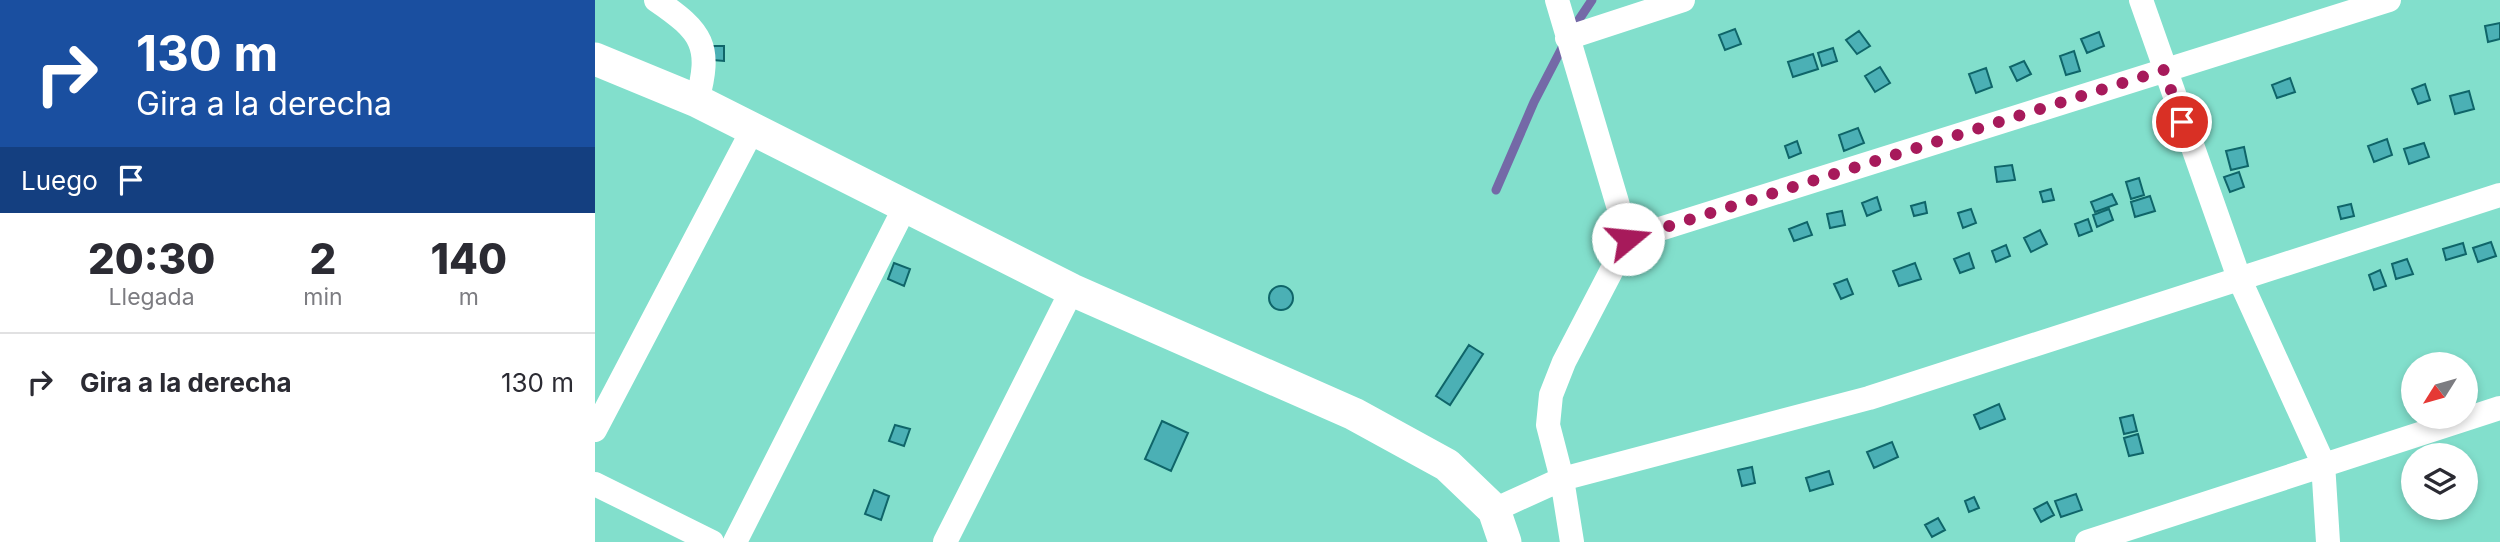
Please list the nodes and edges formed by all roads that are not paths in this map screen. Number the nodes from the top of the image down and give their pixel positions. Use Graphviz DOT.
graph roads {
  1 [pos="656,0"];
  2 [pos="1557,0"];
  3 [pos="1682,0"];
  4 [pos="2141,0"];
  5 [pos="2389,0"];
  6 [pos="1567,38"];
  7 [pos="595,59"];
  8 [pos="2164,70"];
  9 [pos="697,101"];
  10 [pos="753,129"];
  11 [pos="2500,195"];
  12 [pos="906,205"];
  13 [pos="1628,239"];
  14 [pos="2239,278"];
  15 [pos="1072,290"];
  16 [pos="2500,408"];
  17 [pos="595,430"];
  18 [pos="2323,463"];
  19 [pos="1562,479"];
  20 [pos="595,484"];
  21 [pos="1494,510"];
  22 [pos="712,542"];
  23 [pos="735,542"];
  24 [pos="945,542"];
  25 [pos="1505,542"];
  26 [pos="1572,542"];
  27 [pos="2087,542"];
  28 [pos="2328,542"];
  1 -- 9 [label="street"];
  2 -- 6 [label="street"];
  3 -- 6 [label="street"];
  4 -- 8 [label="street"];
  5 -- 8 [label="street"];
  6 -- 13 [label="street"];
  7 -- 9 [label="main road"];
  8 -- 13 [label="street"];
  8 -- 14 [label="street"];
  9 -- 10 [label="main road"];
  10 -- 12 [label="main road"];
  10 -- 17 [label="street"];
  11 -- 14 [label="street"];
  12 -- 15 [label="main road"];
  12 -- 23 [label="street"];
  13 -- 19 [label="street"];
  14 -- 18 [label="street"];
  14 -- 19 [label="street"];
  15 -- 21 [label="main road"];
  15 -- 24 [label="street"];
  16 -- 18 [label="street"];
  18 -- 27 [label="street"];
  18 -- 28 [label="street"];
  19 -- 21 [label="street"];
  19 -- 26 [label="street"];
  20 -- 22 [label="street"];
  21 -- 25 [label="main road"];
}
